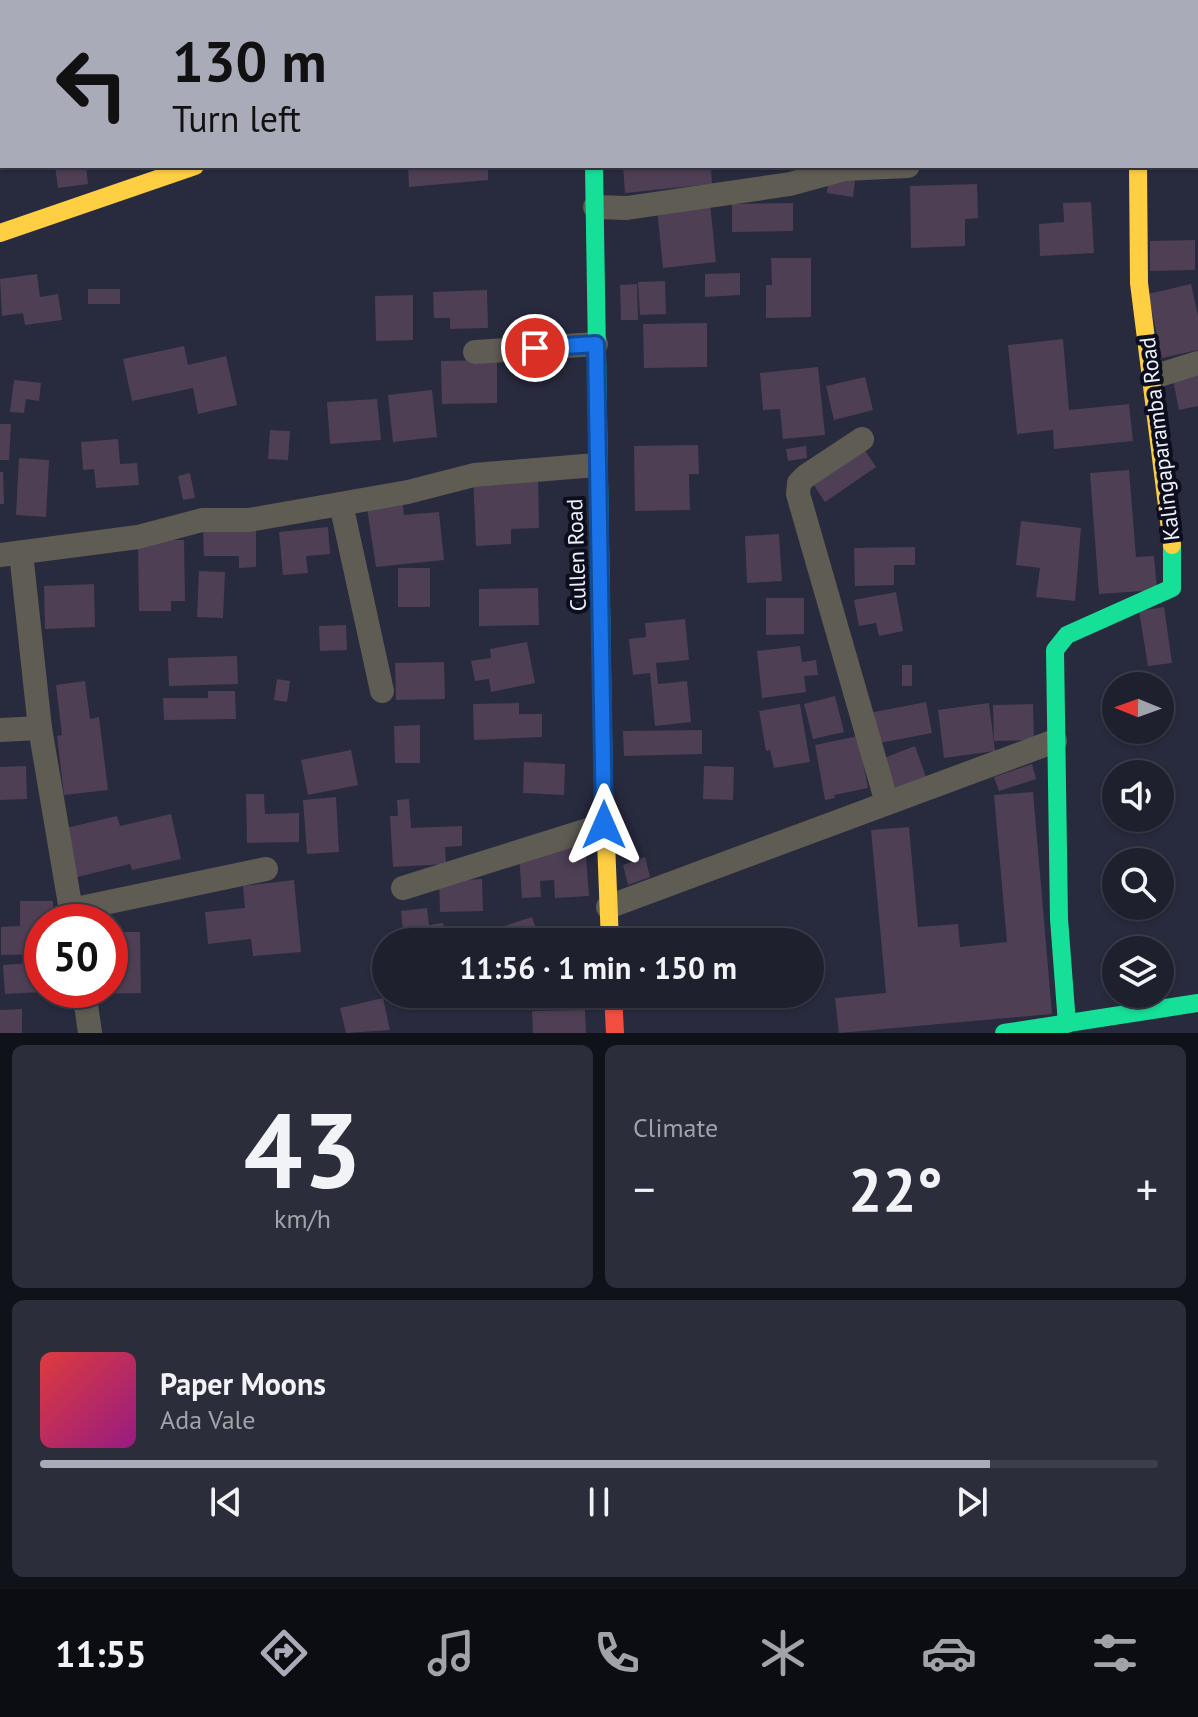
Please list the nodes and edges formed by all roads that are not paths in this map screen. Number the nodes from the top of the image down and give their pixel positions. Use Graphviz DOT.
graph roads {
  1 [pos="189,168"];
  2 [pos="594,168"];
  3 [pos="866,168"];
  4 [pos="1138,168"];
  5 [pos="595,207"];
  6 [pos="0,233"];
  7 [pos="596,344"];
  8 [pos="475,352"];
  9 [pos="1198,363"];
  10 [pos="1153,377"];
  11 [pos="862,439"];
  12 [pos="596,465"];
  13 [pos="341,504"];
  14 [pos="11,554"];
  15 [pos="382,691"];
  16 [pos="40,728"];
  17 [pos="0,730"];
  18 [pos="1055,741"];
  19 [pos="887,803"];
  20 [pos="604,825"];
  21 [pos="266,869"];
  22 [pos="403,888"];
  23 [pos="70,904"];
  24 [pos="122,904"];
  25 [pos="608,907"];
  26 [pos="609,928"];
  27 [pos="1198,1003"];
  28 [pos="87,1008"];
  29 [pos="614,1008"];
  30 [pos="1067,1024"];
  31 [pos="90,1033"];
  32 [pos="615,1033"];
  33 [pos="1004,1033"];
  1 -- 6 [label="main road"];
  2 -- 5 [label="main road, Cullen Road"];
  3 -- 5 [label="street"];
  4 -- 10 [label="main road, Kalingaparamba Road"];
  5 -- 7 [label="main road, Cullen Road"];
  7 -- 8 [label="street"];
  7 -- 12 [label="main road, Cullen Road"];
  9 -- 10 [label="street"];
  10 -- 18 [label="main road, Kalingaparamba Road"];
  11 -- 19 [label="street"];
  12 -- 13 [label="street"];
  12 -- 20 [label="main road, Cullen Road"];
  13 -- 14 [label="street"];
  13 -- 15 [label="street"];
  14 -- 16 [label="street"];
  16 -- 17 [label="street"];
  16 -- 23 [label="street"];
  18 -- 19 [label="street"];
  18 -- 30 [label="main road, Kalingaparamba Road"];
  19 -- 25 [label="street"];
  20 -- 22 [label="street"];
  20 -- 25 [label="main road, Cullen Road"];
  21 -- 24 [label="street"];
  25 -- 26 [label="main road, Cullen Road"];
  27 -- 30 [label="main road"];
  28 -- 31 [label="street"];
  29 -- 32 [label="main road"];
  30 -- 33 [label="main road"];
}
